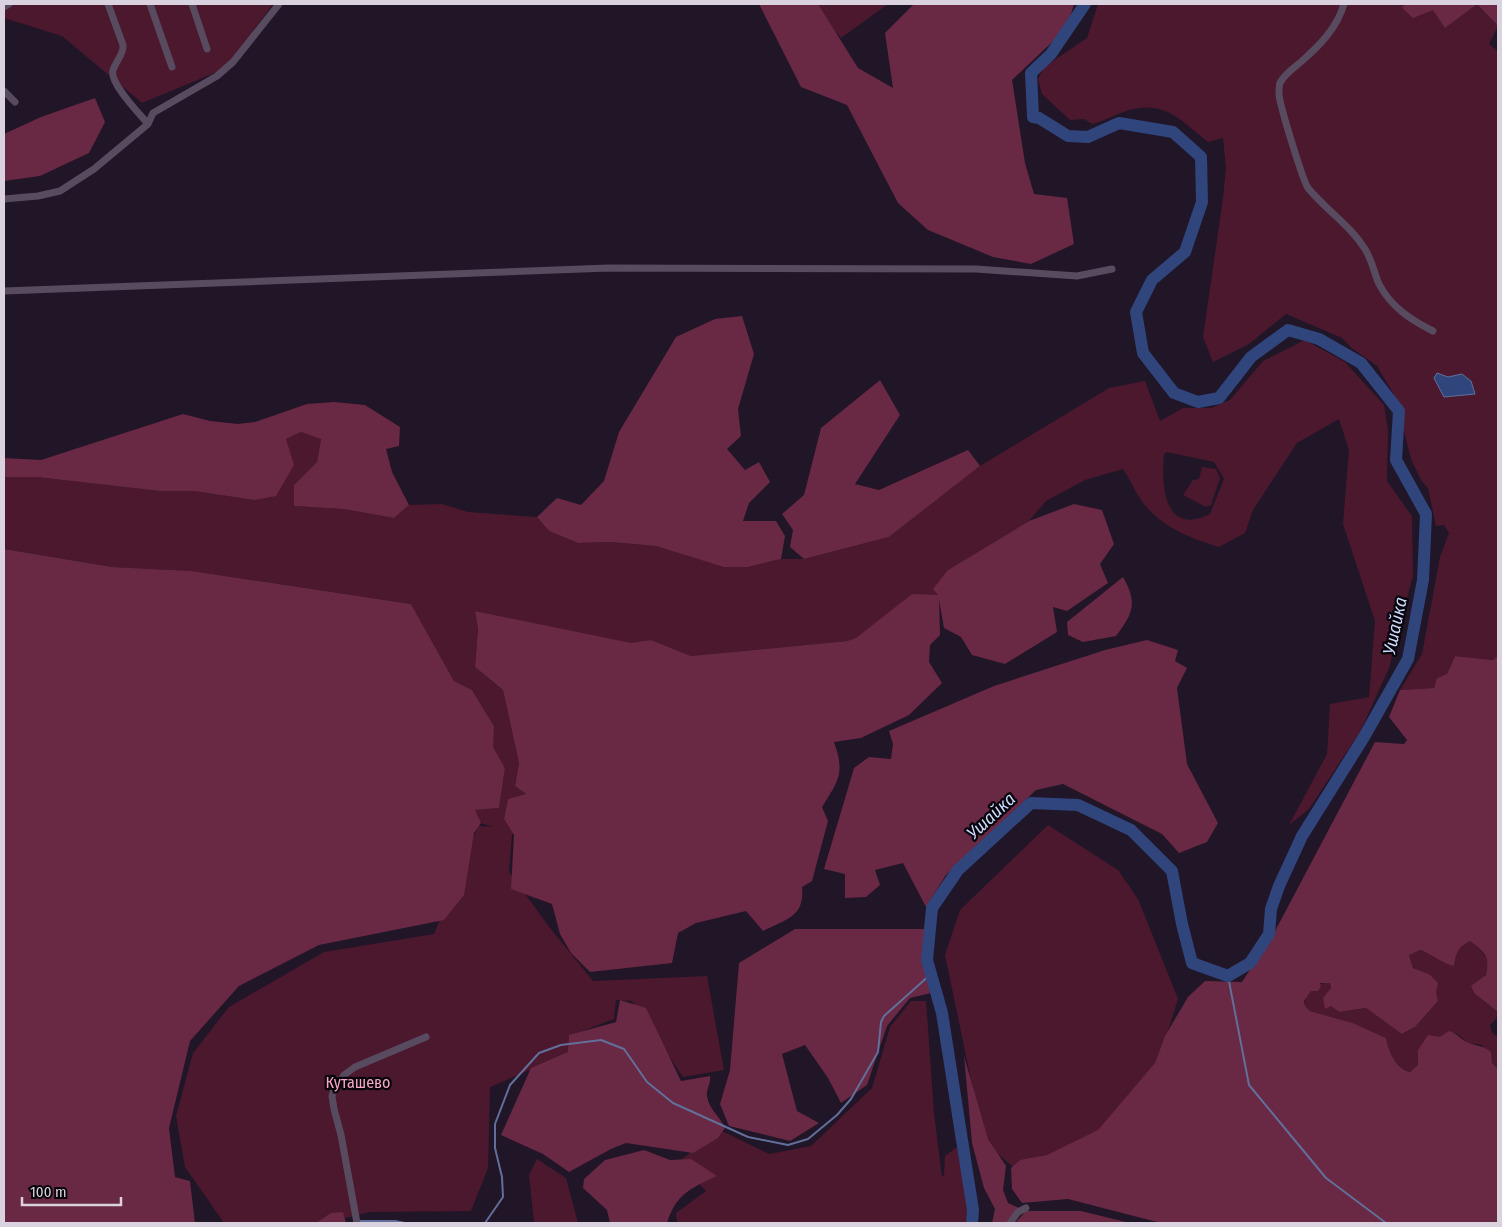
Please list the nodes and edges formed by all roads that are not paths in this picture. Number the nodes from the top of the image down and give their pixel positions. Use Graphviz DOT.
graph roads {
  1 [pos="9,4"];
  2 [pos="108,4"];
  3 [pos="150,4"];
  4 [pos="192,4"];
  5 [pos="279,4"];
  6 [pos="1344,4"];
  7 [pos="4,7"];
  8 [pos="207,49"];
  9 [pos="172,67"];
  10 [pos="4,91"];
  11 [pos="15,102"];
  12 [pos="148,124"];
  13 [pos="4,199"];
  14 [pos="1112,268"];
  15 [pos="4,291"];
  16 [pos="1433,331"];
  17 [pos="426,1038"];
  18 [pos="1026,1208"];
  19 [pos="357,1223"];
  20 [pos="1010,1223"];
  1 -- 7 [label="street"];
  2 -- 12 [label="street"];
  3 -- 9 [label="street"];
  4 -- 8 [label="street"];
  5 -- 12 [label="street"];
  6 -- 16 [label="street"];
  10 -- 11 [label="street"];
  12 -- 13 [label="street"];
  14 -- 15 [label="street"];
  17 -- 19 [label="street"];
  18 -- 20 [label="street"];
}
